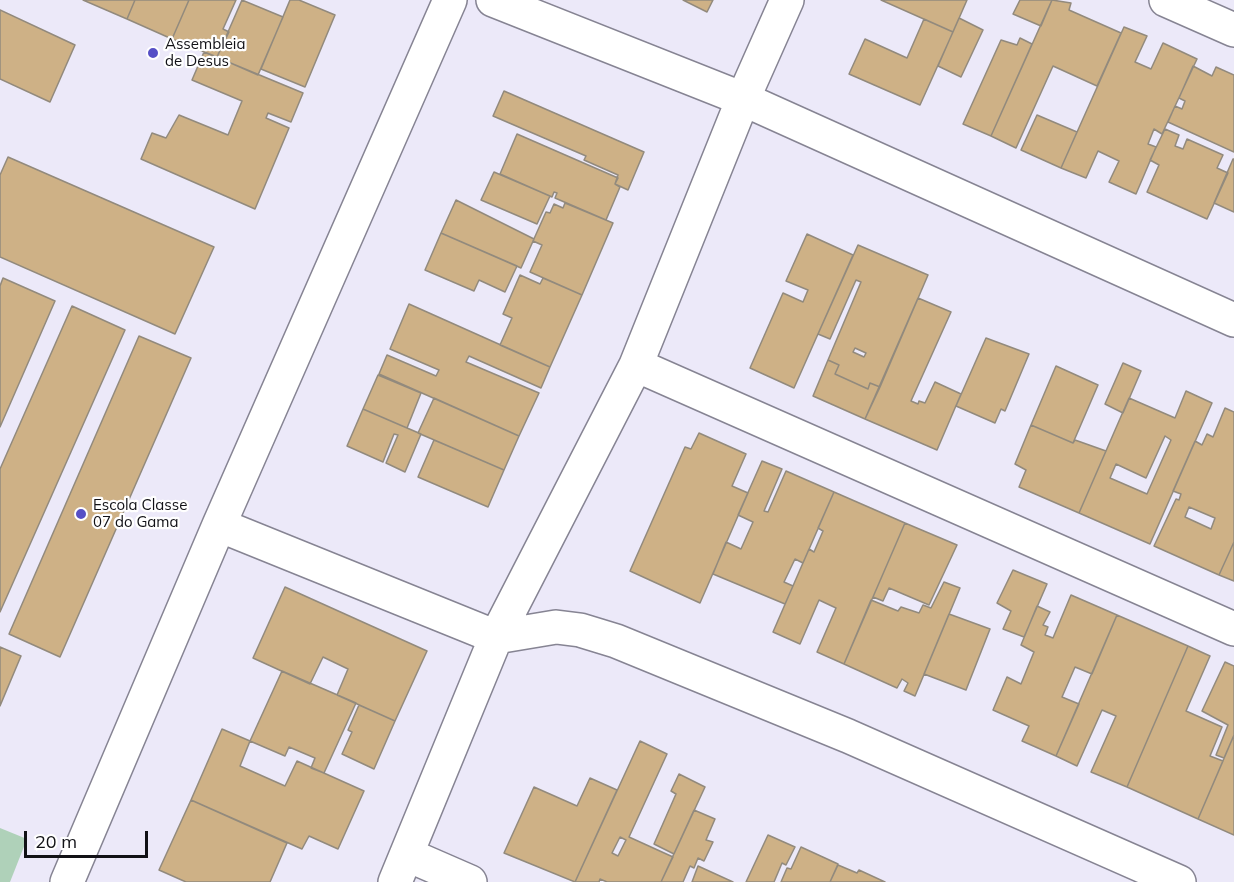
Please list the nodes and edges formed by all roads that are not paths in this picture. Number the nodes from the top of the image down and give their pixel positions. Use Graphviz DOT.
graph roads {
  1 [pos="450,0"];
  2 [pos="787,0"];
  3 [pos="1166,0"];
  4 [pos="505,2"];
  5 [pos="1234,30"];
  6 [pos="743,99"];
  7 [pos="1234,320"];
  8 [pos="636,365"];
  9 [pos="219,525"];
  10 [pos="1234,629"];
  11 [pos="496,638"];
  12 [pos="402,868"];
  13 [pos="67,882"];
  14 [pos="470,882"];
  15 [pos="1179,882"];
  1 -- 9 [label="street"];
  2 -- 6 [label="street"];
  3 -- 5 [label="street"];
  4 -- 6 [label="street"];
  6 -- 7 [label="street"];
  6 -- 8 [label="street"];
  8 -- 10 [label="street"];
  8 -- 11 [label="street"];
  9 -- 11 [label="street"];
  9 -- 13 [label="street"];
  11 -- 12 [label="street"];
  11 -- 15 [label="street"];
  12 -- 14 [label="street"];
}
